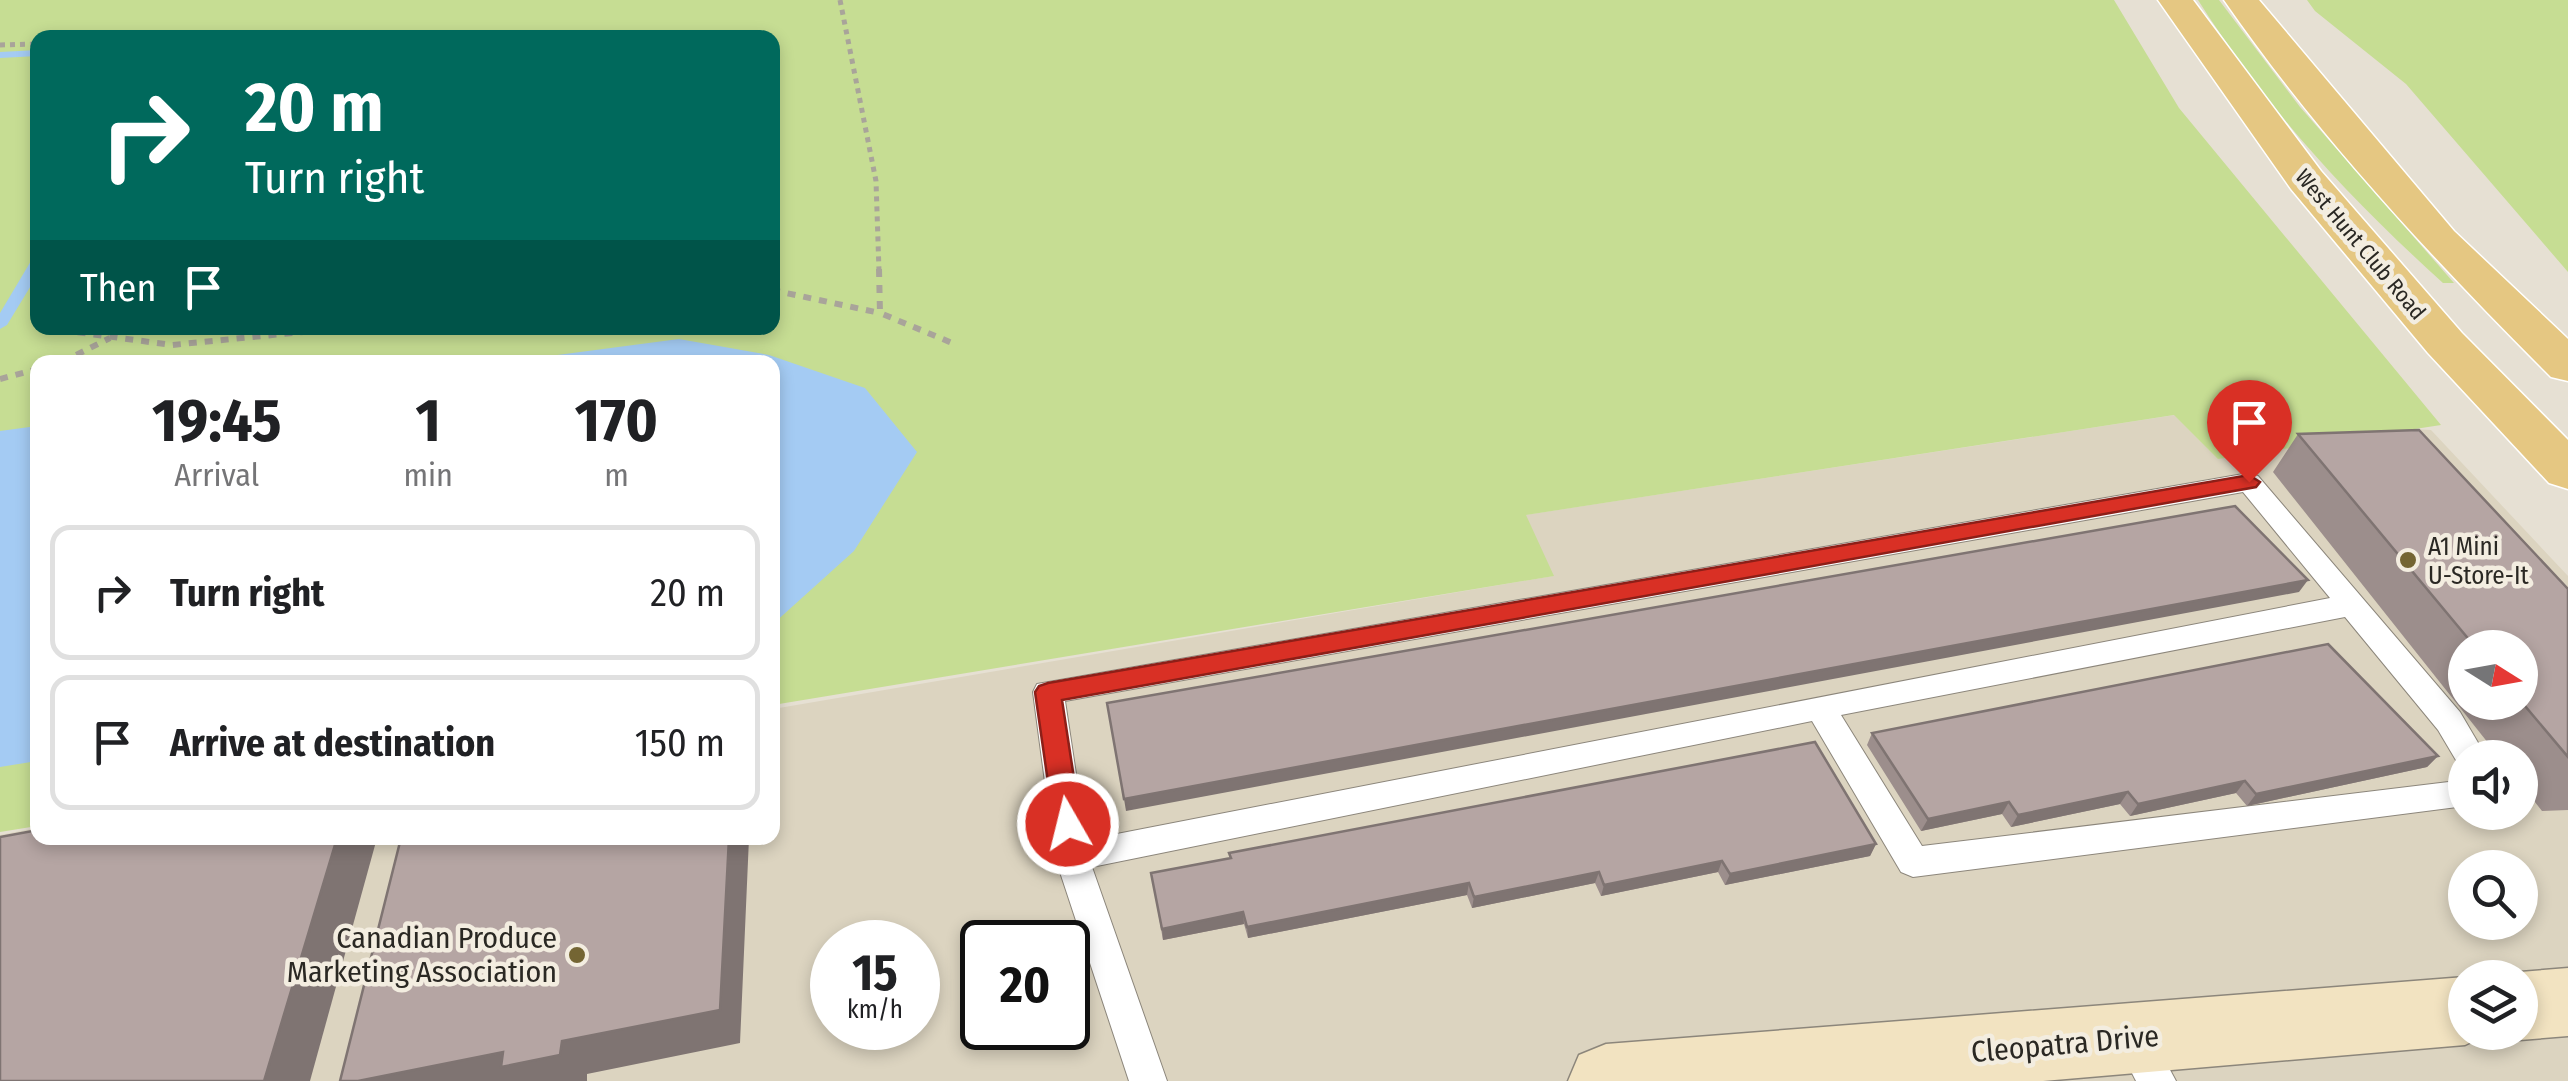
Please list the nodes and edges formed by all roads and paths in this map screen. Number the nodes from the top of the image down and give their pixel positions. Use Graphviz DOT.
graph roads {
  1 [pos="840,0"];
  2 [pos="2175,0"];
  3 [pos="2241,0"];
  4 [pos="30,44"];
  5 [pos="0,46"];
  6 [pos="780,292"];
  7 [pos="880,313"];
  8 [pos="97,335"];
  9 [pos="273,335"];
  10 [pos="112,337"];
  11 [pos="957,345"];
  12 [pos="76,355"];
  13 [pos="2568,366"];
  14 [pos="30,371"];
  15 [pos="0,378"];
  16 [pos="2568,471"];
  17 [pos="2352,605"];
  18 [pos="1820,707"];
  19 [pos="2460,740"];
  20 [pos="2448,795"];
  21 [pos="1072,856"];
  22 [pos="2568,1002"];
  23 [pos="2538,1004"];
  24 [pos="2448,1015"];
  25 [pos="2145,1060"];
  26 [pos="1148,1081"];
  27 [pos="1606,1081"];
  1 -- 7 [label="path"];
  2 -- 16 [label="main road, West Hunt Club Road"];
  3 -- 13 [label="main road"];
  4 -- 5 [label="path"];
  6 -- 7 [label="path"];
  7 -- 11 [label="path"];
  8 -- 10 [label="path"];
  9 -- 10 [label="path"];
  10 -- 12 [label="path"];
  14 -- 15 [label="path"];
  17 -- 18 [label="lane"];
  17 -- 19 [label="lane"];
  17 -- 21 [label="lane"];
  18 -- 20 [label="lane"];
  18 -- 21 [label="lane"];
  21 -- 26 [label="lane"];
  22 -- 23 [label="street"];
  24 -- 25 [label="street, Cleopatra Drive"];
  25 -- 27 [label="street, Cleopatra Drive"];
}
